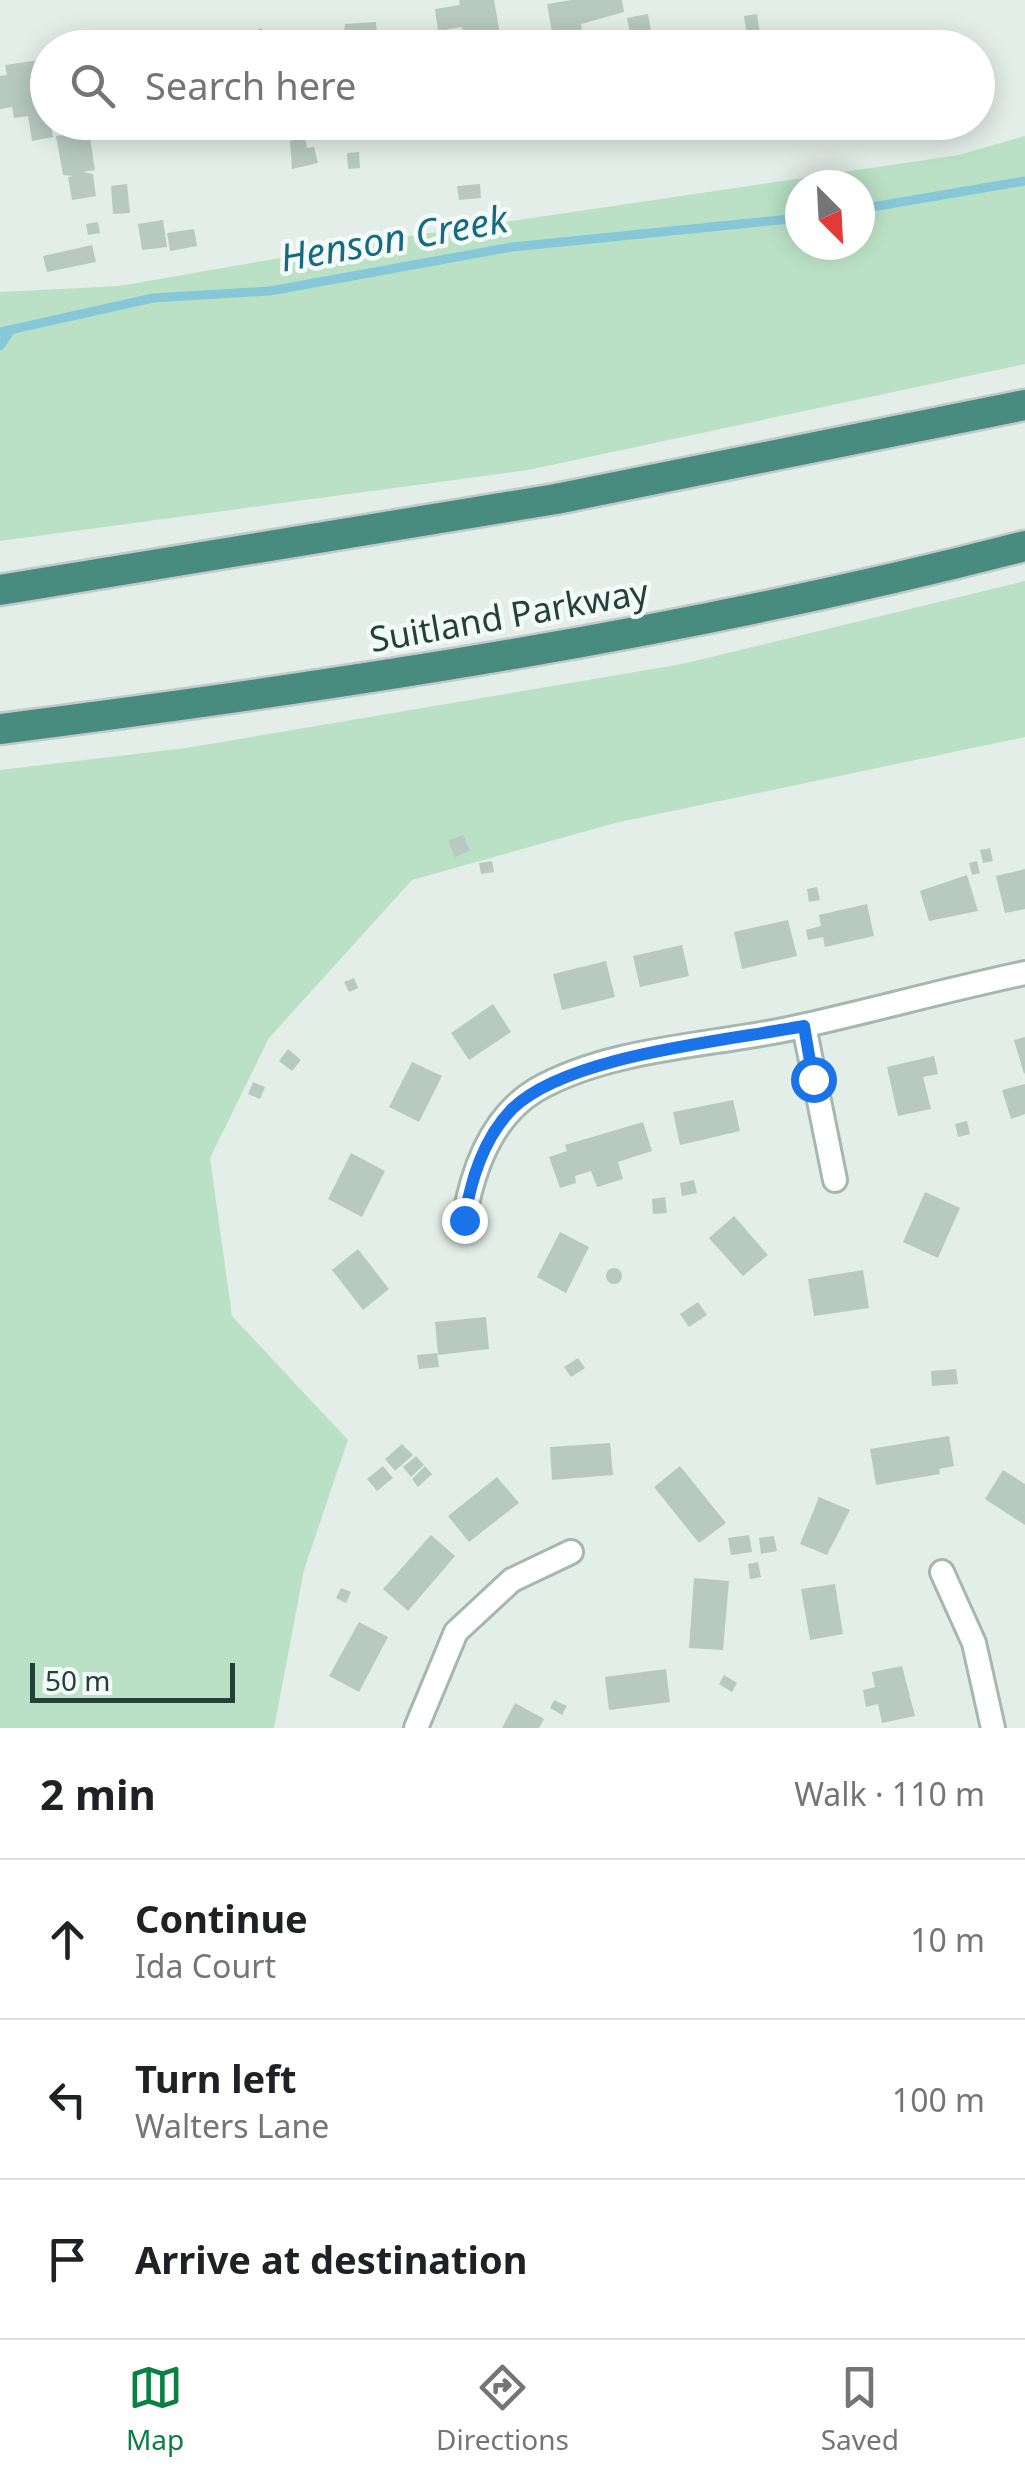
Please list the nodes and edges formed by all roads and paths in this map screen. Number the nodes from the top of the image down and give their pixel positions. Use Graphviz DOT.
graph roads {
  1 [pos="1025,405"];
  2 [pos="1025,546"];
  3 [pos="0,590"];
  4 [pos="0,729"];
  5 [pos="1025,973"];
  6 [pos="804,1026"];
  7 [pos="835,1180"];
  8 [pos="464,1220"];
  9 [pos="571,1552"];
  10 [pos="942,1572"];
  11 [pos="416,1728"];
  12 [pos="993,1728"];
  1 -- 3 [label="highway"];
  2 -- 4 [label="highway, Suitland Parkway"];
  5 -- 6 [label="street"];
  6 -- 7 [label="street"];
  6 -- 8 [label="street"];
  9 -- 11 [label="street"];
  10 -- 12 [label="street"];
}
